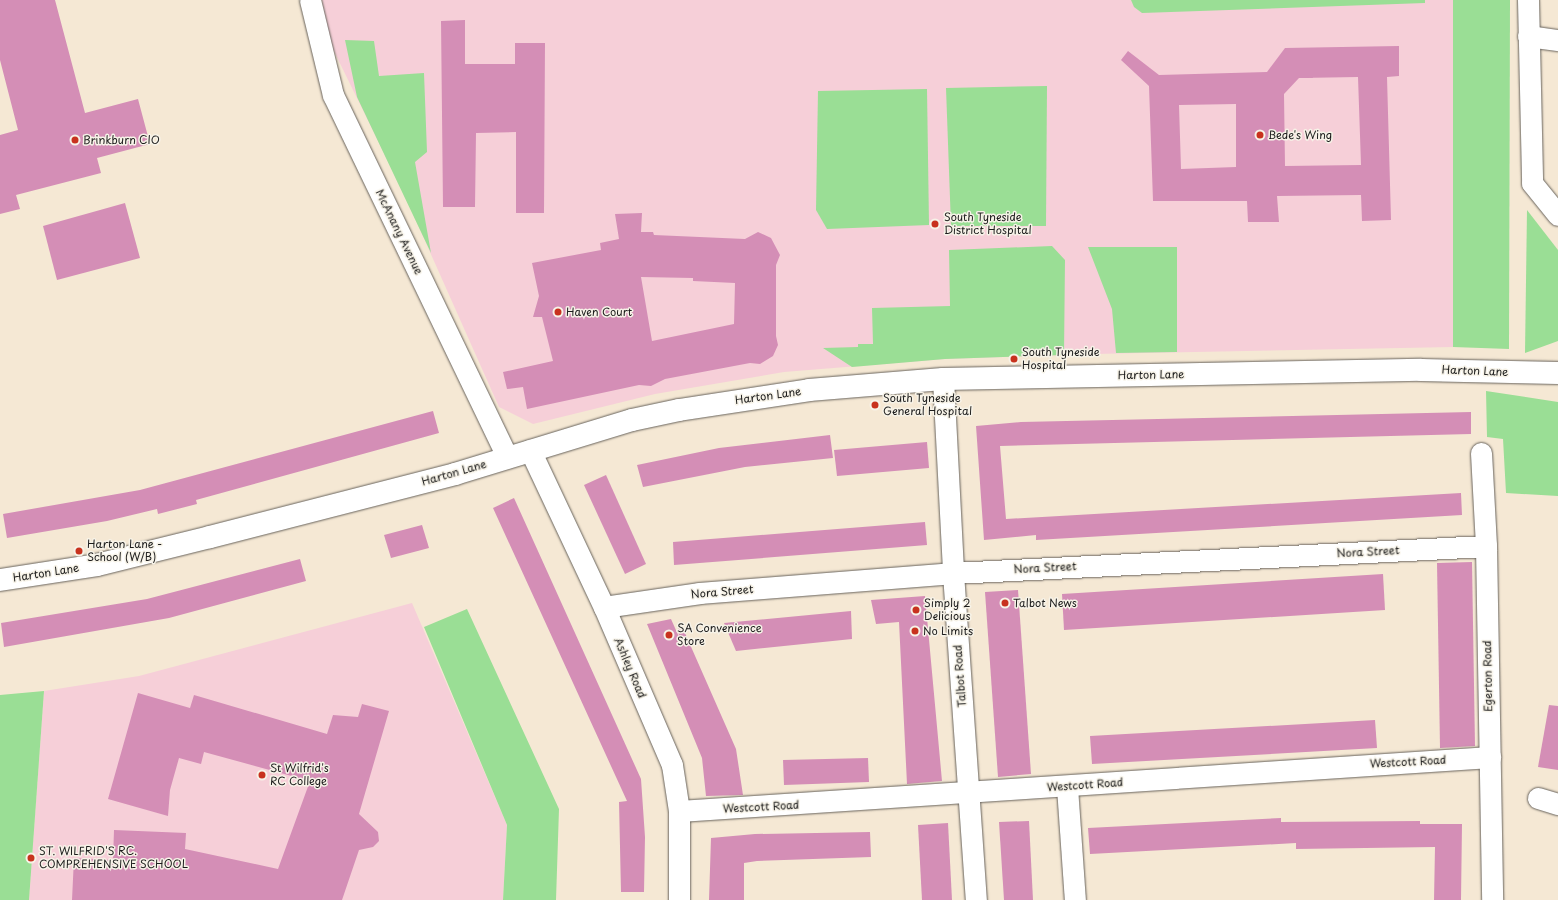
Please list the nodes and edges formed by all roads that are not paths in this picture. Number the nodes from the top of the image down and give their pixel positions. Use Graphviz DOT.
graph roads {
  1 [pos="310,0"];
  2 [pos="1528,0"];
  3 [pos="1528,36"];
  4 [pos="1558,40"];
  5 [pos="1558,215"];
  6 [pos="1558,373"];
  7 [pos="943,379"];
  8 [pos="530,450"];
  9 [pos="1481,453"];
  10 [pos="507,457"];
  11 [pos="1486,546"];
  12 [pos="953,572"];
  13 [pos="0,580"];
  14 [pos="604,607"];
  15 [pos="1490,757"];
  16 [pos="1068,787"];
  17 [pos="968,794"];
  18 [pos="1538,798"];
  19 [pos="1558,804"];
  20 [pos="679,811"];
  21 [pos="679,900"];
  22 [pos="976,900"];
  23 [pos="1075,900"];
  24 [pos="1492,900"];
  1 -- 10 [label="street, McAnany Avenue"];
  2 -- 3 [label="street"];
  3 -- 4 [label="street"];
  3 -- 5 [label="street"];
  6 -- 7 [label="street, Harton Lane"];
  7 -- 8 [label="street, Harton Lane"];
  7 -- 12 [label="street, Talbot Road"];
  8 -- 10 [label="street, Harton Lane"];
  8 -- 14 [label="street, Ashley Road"];
  9 -- 11 [label="street, Egerton Road"];
  10 -- 13 [label="street, Harton Lane"];
  11 -- 12 [label="street, Nora Street"];
  11 -- 15 [label="street, Egerton Road"];
  12 -- 14 [label="street, Nora Street"];
  12 -- 17 [label="street, Talbot Road"];
  14 -- 20 [label="street, Ashley Road"];
  15 -- 16 [label="street, Westcott Road"];
  15 -- 24 [label="street, Egerton Road"];
  16 -- 17 [label="street, Westcott Road"];
  16 -- 23 [label="street"];
  17 -- 20 [label="street, Westcott Road"];
  17 -- 22 [label="street, Talbot Road"];
  18 -- 19 [label="street"];
  20 -- 21 [label="street, Ashley Road"];
}
